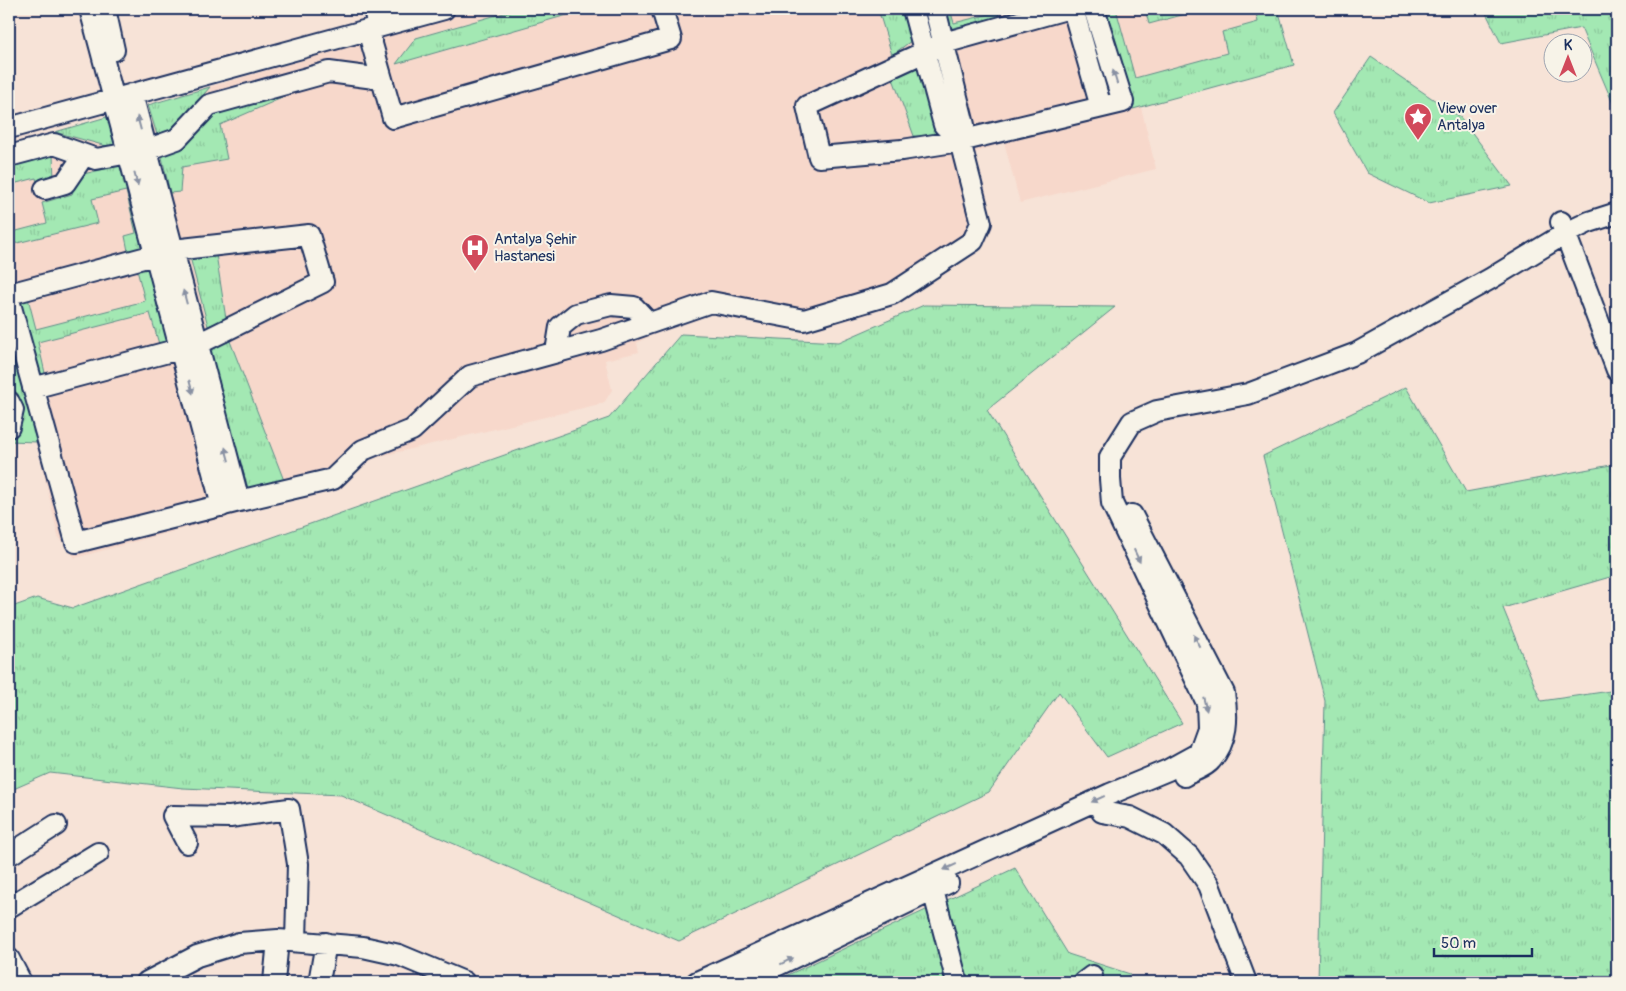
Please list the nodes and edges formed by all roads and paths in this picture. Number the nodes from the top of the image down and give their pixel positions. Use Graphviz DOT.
graph roads {
  1 [pos="90,9"];
  2 [pos="105,9"];
  3 [pos="444,9"];
  4 [pos="662,9"];
  5 [pos="913,9"];
  6 [pos="935,9"];
  7 [pos="1066,9"];
  8 [pos="1073,9"];
  9 [pos="1094,9"];
  10 [pos="373,22"];
  11 [pos="944,44"];
  12 [pos="925,52"];
  13 [pos="382,79"];
  14 [pos="123,96"];
  15 [pos="1101,107"];
  16 [pos="9,128"];
  17 [pos="960,141"];
  18 [pos="138,151"];
  19 [pos="84,154"];
  20 [pos="9,156"];
  21 [pos="45,189"];
  22 [pos="1617,213"];
  23 [pos="1617,225"];
  24 [pos="1566,233"];
  25 [pos="164,252"];
  26 [pos="9,299"];
  27 [pos="649,324"];
  28 [pos="189,346"];
  29 [pos="556,352"];
  30 [pos="1617,370"];
  31 [pos="33,388"];
  32 [pos="9,402"];
  33 [pos="9,427"];
  34 [pos="231,503"];
  35 [pos="1102,812"];
  36 [pos="56,825"];
  37 [pos="187,843"];
  38 [pos="98,853"];
  39 [pos="9,855"];
  40 [pos="933,890"];
  41 [pos="9,907"];
  42 [pos="287,941"];
  43 [pos="326,943"];
  44 [pos="9,960"];
  45 [pos="21,982"];
  46 [pos="147,982"];
  47 [pos="274,982"];
  48 [pos="319,982"];
  49 [pos="464,982"];
  50 [pos="697,982"];
  51 [pos="743,982"];
  52 [pos="957,982"];
  53 [pos="1246,982"];
  1 -- 14 [label="street"];
  2 -- 14 [label="street"];
  3 -- 10 [label="street"];
  4 -- 13 [label="street"];
  5 -- 12 [label="street"];
  6 -- 11 [label="street"];
  7 -- 11 [label="street"];
  8 -- 15 [label="street"];
  15 -- 9 [label="street, one-way"];
  10 -- 13 [label="street"];
  10 -- 14 [label="street"];
  11 -- 12 [label="street"];
  11 -- 17 [label="street"];
  12 -- 17 [label="street"];
  12 -- 17 [label="street"];
  13 -- 18 [label="street"];
  14 -- 16 [label="street"];
  14 -- 18 [label="street"];
  15 -- 17 [label="street"];
  17 -- 27 [label="street"];
  18 -- 19 [label="street"];
  18 -- 25 [label="street"];
  19 -- 20 [label="street"];
  19 -- 21 [label="street"];
  22 -- 24 [label="street"];
  23 -- 24 [label="street"];
  24 -- 30 [label="street"];
  35 -- 24 [label="street, one-way"];
  24 -- 50 [label="street, one-way"];
  25 -- 26 [label="street"];
  25 -- 28 [label="street"];
  25 -- 28 [label="street"];
  26 -- 31 [label="street"];
  27 -- 29 [label="street"];
  27 -- 29 [label="street"];
  28 -- 31 [label="street"];
  28 -- 34 [label="street"];
  29 -- 34 [label="street"];
  31 -- 34 [label="street"];
  32 -- 33 [label="street"];
  35 -- 40 [label="street"];
  35 -- 53 [label="street"];
  36 -- 39 [label="street"];
  37 -- 42 [label="street"];
  38 -- 41 [label="street"];
  51 -- 40 [label="street, one-way"];
  40 -- 52 [label="street"];
  42 -- 43 [label="street"];
  42 -- 46 [label="street"];
  42 -- 47 [label="street"];
  43 -- 48 [label="street"];
  43 -- 49 [label="street"];
  44 -- 45 [label="street"];
}
